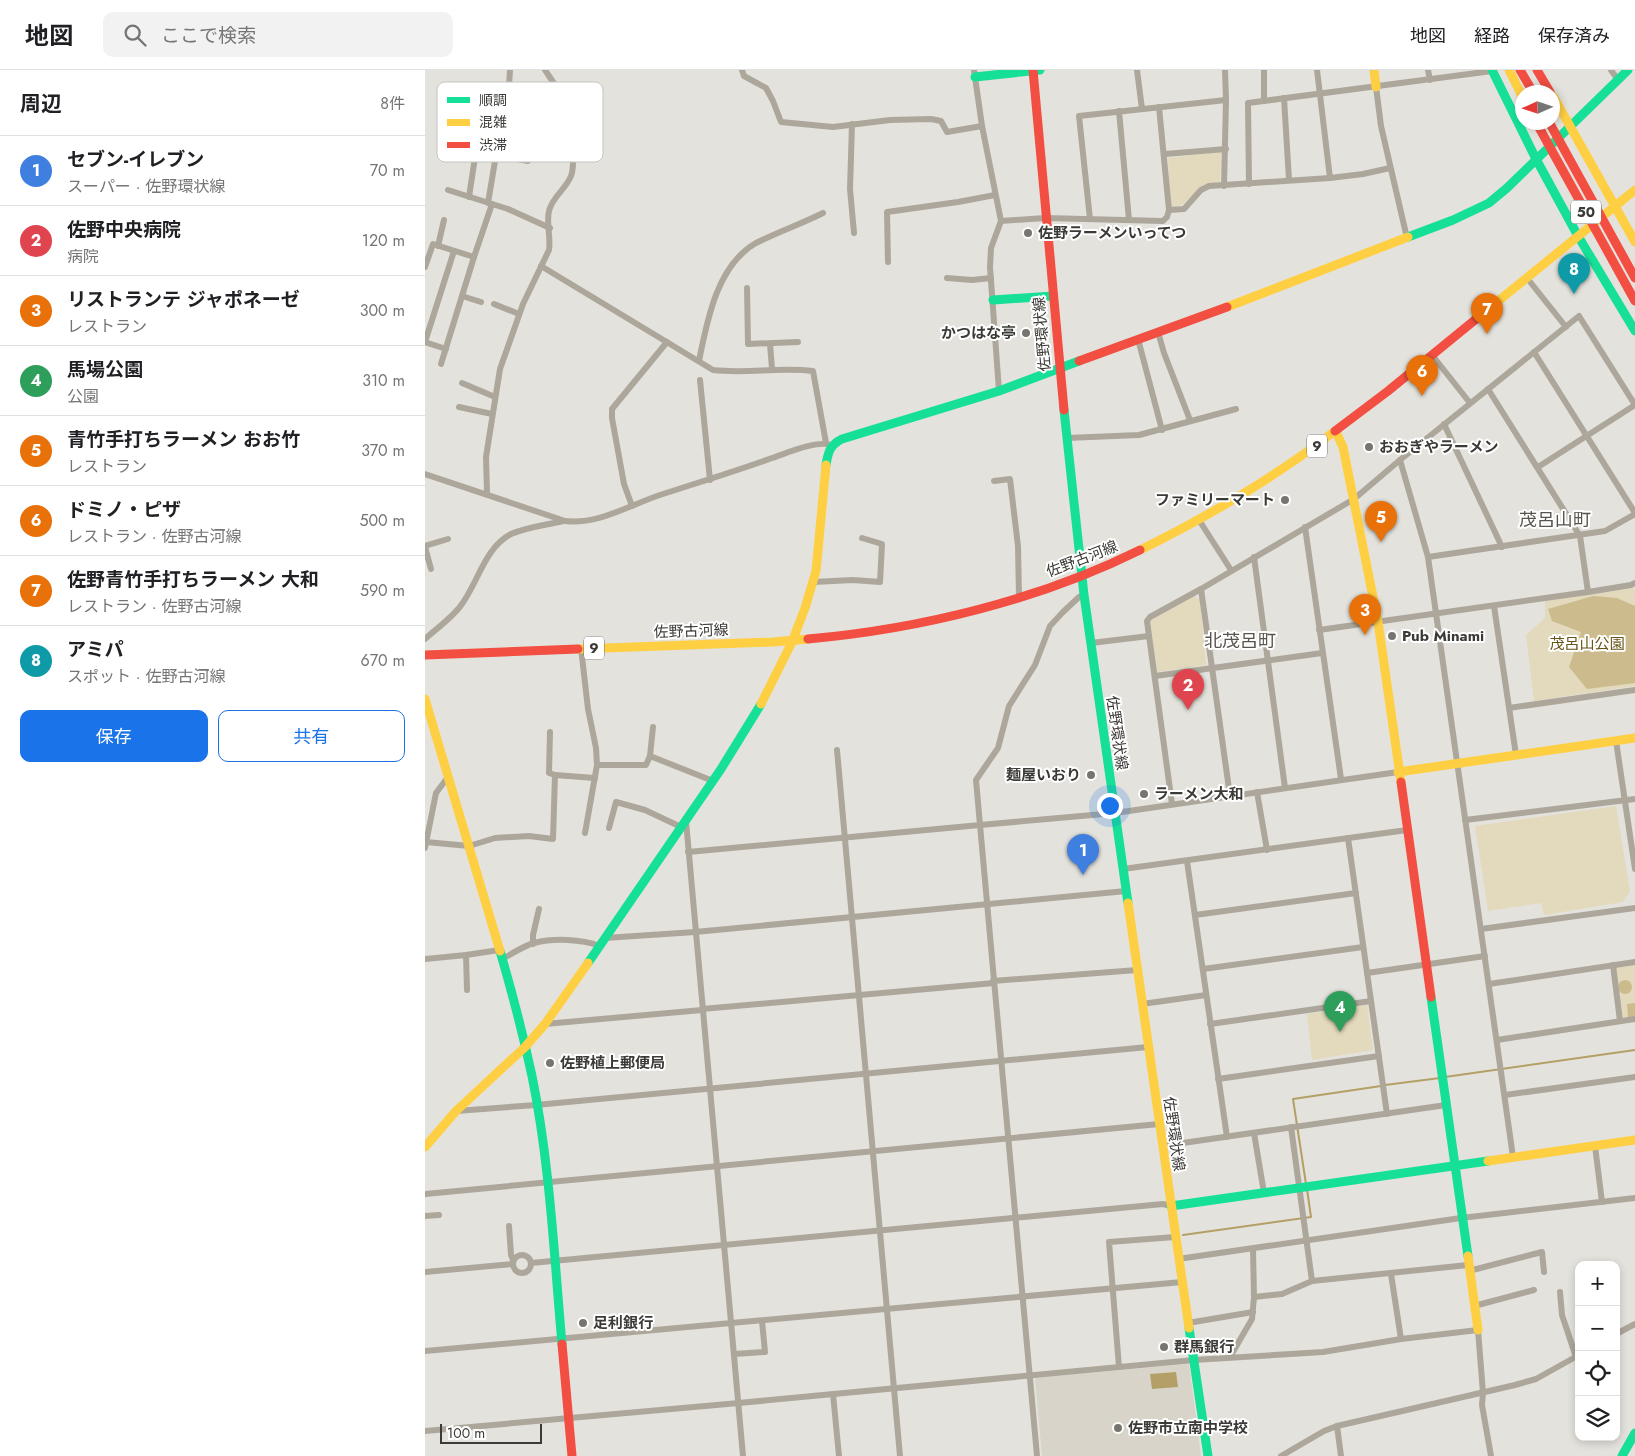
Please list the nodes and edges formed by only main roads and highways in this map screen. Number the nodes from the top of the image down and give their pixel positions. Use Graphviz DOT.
graph roads {
  1 [pos="1035,70"];
  2 [pos="1374,70"];
  3 [pos="1509,70"];
  4 [pos="1521,70"];
  5 [pos="1537,70"];
  6 [pos="1628,70"];
  7 [pos="1492,71"];
  8 [pos="975,73"];
  9 [pos="1516,85"];
  10 [pos="1529,85"];
  11 [pos="1546,85"];
  12 [pos="1376,87"];
  13 [pos="1560,108"];
  14 [pos="1571,126"];
  15 [pos="1540,130"];
  16 [pos="1553,130"];
  17 [pos="1536,159"];
  18 [pos="1635,190"];
  19 [pos="1616,206"];
  20 [pos="1578,236"];
  21 [pos="1635,242"];
  22 [pos="1635,278"];
  23 [pos="1053,296"];
  24 [pos="993,300"];
  25 [pos="1635,301"];
  26 [pos="1635,332"];
  27 [pos="1059,368"];
  28 [pos="1336,432"];
  29 [pos="1082,575"];
  30 [pos="793,640"];
  31 [pos="425,656"];
  32 [pos="425,699"];
  33 [pos="1635,738"];
  34 [pos="1398,772"];
  35 [pos="525,1047"];
  36 [pos="1635,1140"];
  37 [pos="425,1147"];
  38 [pos="1453,1165"];
  39 [pos="1171,1206"];
  40 [pos="1478,1330"];
  41 [pos="1635,1433"];
  42 [pos="572,1456"];
  43 [pos="1208,1456"];
  44 [pos="1622,1456"];
  1 -- 8 [label="main road"];
  1 -- 23 [label="main road, 佐野環状線"];
  2 -- 12 [label="main road"];
  3 -- 9 [label="main road"];
  4 -- 10 [label="main road"];
  5 -- 11 [label="main road"];
  6 -- 14 [label="main road"];
  7 -- 17 [label="main road"];
  13 -- 14 [label="main road"];
  14 -- 17 [label="main road"];
  14 -- 19 [label="main road"];
  15 -- 25 [label="main road, 50"];
  16 -- 22 [label="main road, 50"];
  17 -- 20 [label="main road"];
  17 -- 27 [label="main road"];
  18 -- 19 [label="main road, 佐野古河線 / 9"];
  19 -- 20 [label="main road, 佐野古河線 / 9"];
  19 -- 21 [label="main road"];
  20 -- 26 [label="main road"];
  20 -- 28 [label="main road, 佐野古河線 / 9"];
  23 -- 24 [label="main road"];
  23 -- 27 [label="main road, 佐野環状線"];
  27 -- 29 [label="main road, 佐野環状線"];
  27 -- 30 [label="main road"];
  28 -- 29 [label="main road, 佐野古河線 / 9"];
  28 -- 34 [label="main road"];
  29 -- 30 [label="main road, 佐野古河線 / 9"];
  29 -- 39 [label="main road, 佐野環状線"];
  30 -- 31 [label="main road, 佐野古河線 / 9"];
  30 -- 35 [label="main road"];
  32 -- 35 [label="main road"];
  33 -- 34 [label="main road"];
  34 -- 38 [label="main road"];
  35 -- 37 [label="main road"];
  35 -- 42 [label="main road"];
  36 -- 38 [label="main road"];
  38 -- 39 [label="main road"];
  38 -- 40 [label="main road"];
  39 -- 43 [label="main road, 佐野環状線"];
  41 -- 44 [label="main road"];
}
